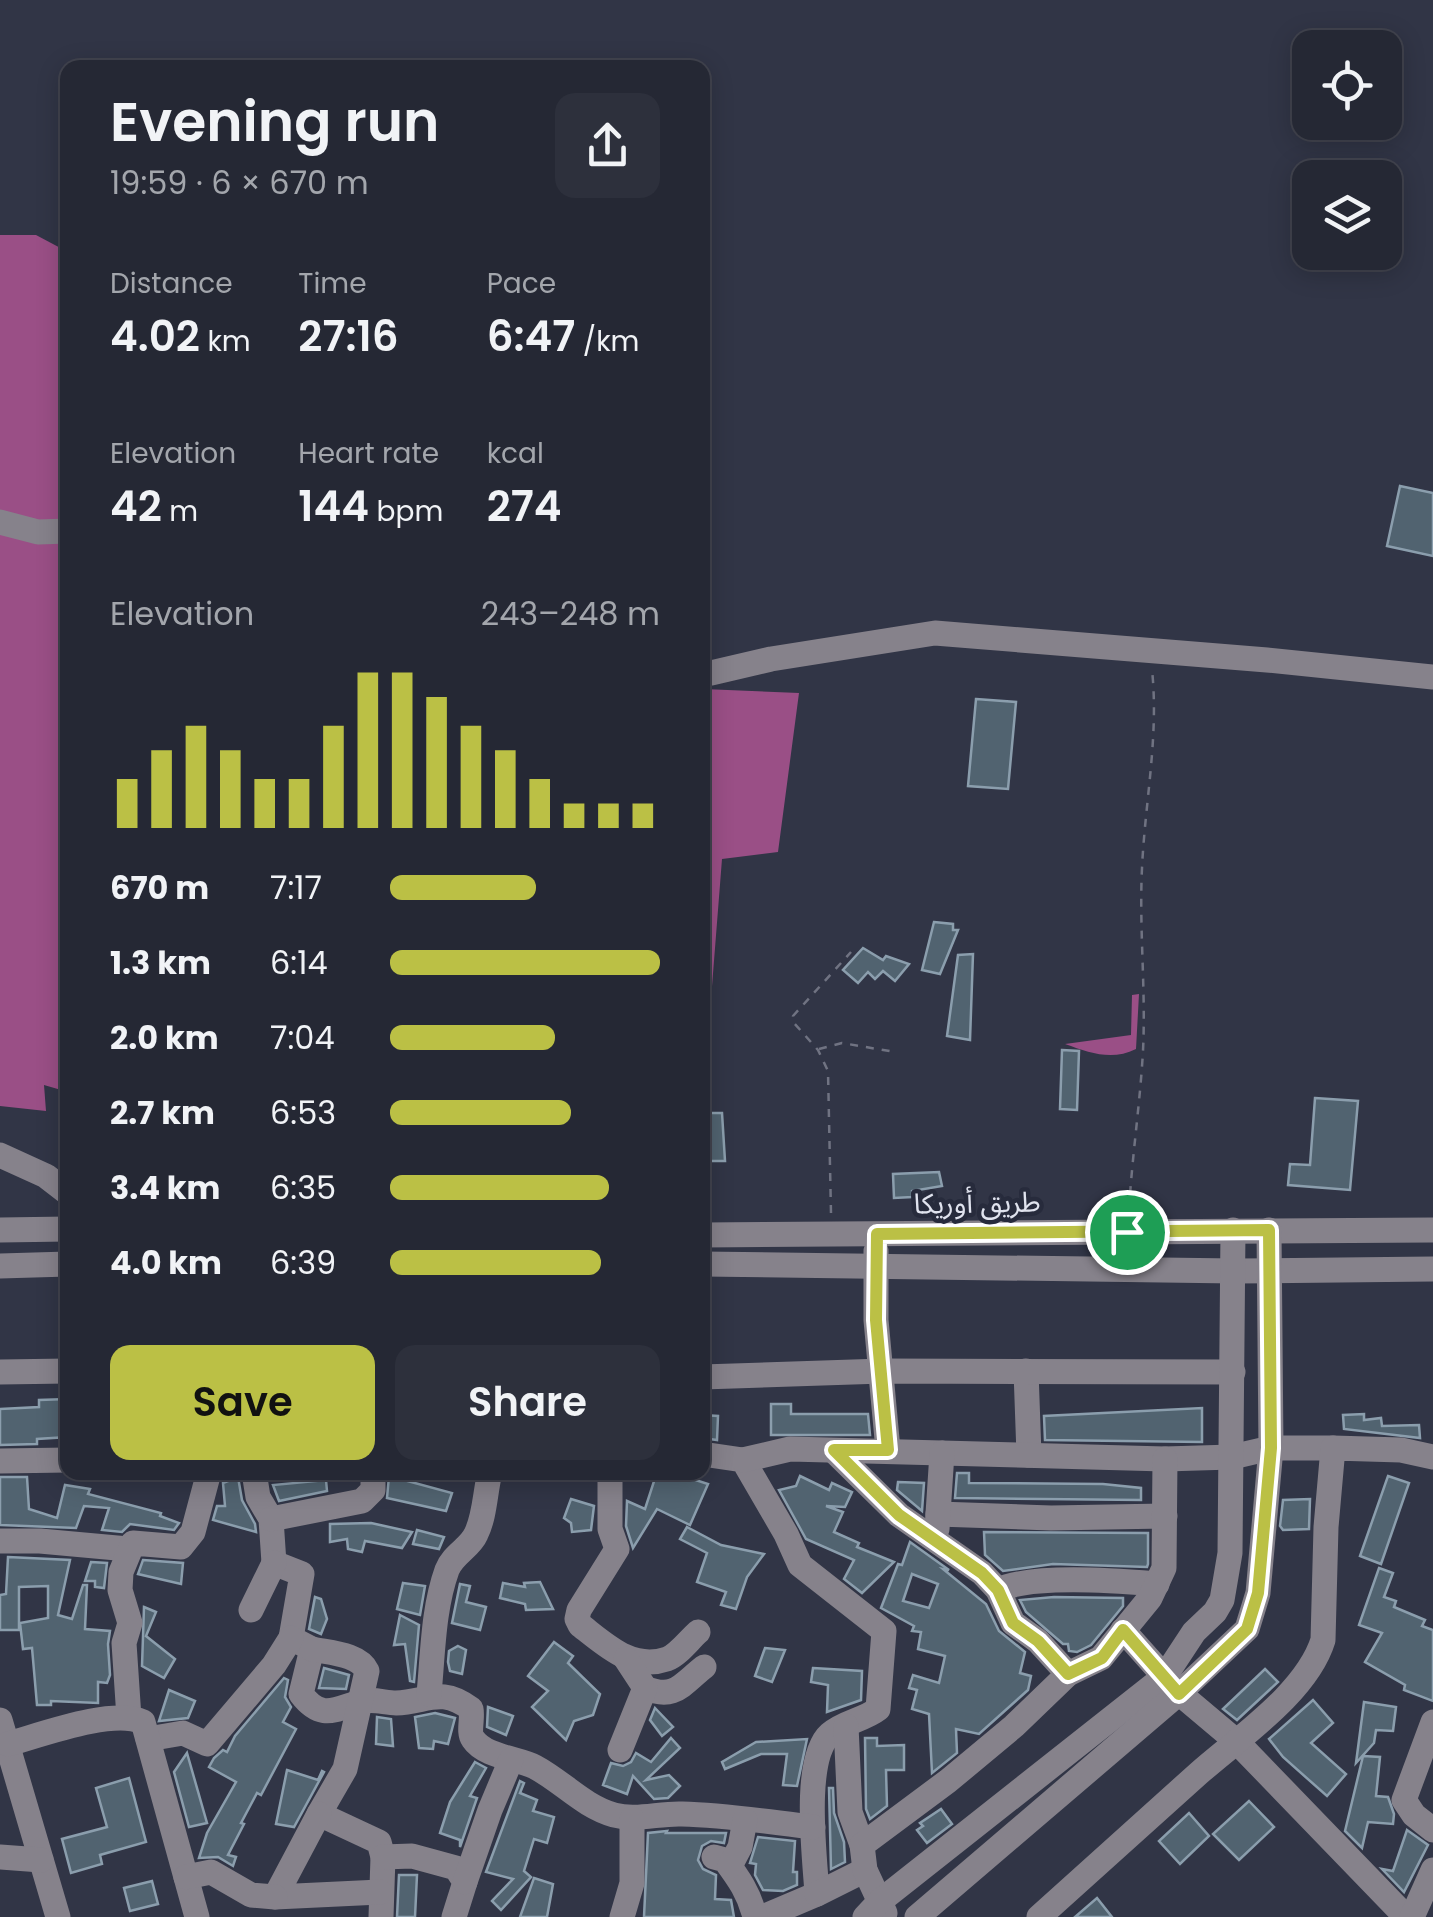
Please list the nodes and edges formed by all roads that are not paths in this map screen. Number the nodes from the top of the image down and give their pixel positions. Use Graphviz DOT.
graph roads {
  1 [pos="0,522"];
  2 [pos="60,531"];
  3 [pos="711,673"];
  4 [pos="1433,677"];
  5 [pos="0,1155"];
  6 [pos="60,1187"];
  7 [pos="60,1229"];
  8 [pos="0,1230"];
  9 [pos="1233,1230"];
  10 [pos="1269,1230"];
  11 [pos="1433,1230"];
  12 [pos="877,1234"];
  13 [pos="710,1235"];
  14 [pos="60,1264"];
  15 [pos="710,1264"];
  16 [pos="876,1264"];
  17 [pos="0,1266"];
  18 [pos="1433,1269"];
  19 [pos="1271,1270"];
  20 [pos="1235,1271"];
  21 [pos="883,1370"];
  22 [pos="60,1371"];
  23 [pos="0,1372"];
  24 [pos="1026,1372"];
  25 [pos="1234,1372"];
  26 [pos="710,1376"];
  27 [pos="1271,1448"];
  28 [pos="1333,1448"];
  29 [pos="834,1450"];
  30 [pos="888,1450"];
  31 [pos="942,1453"];
  32 [pos="710,1455"];
  33 [pos="1029,1455"];
  34 [pos="1433,1457"];
  35 [pos="1232,1458"];
  36 [pos="1165,1459"];
  37 [pos="60,1460"];
  38 [pos="743,1460"];
  39 [pos="0,1461"];
  40 [pos="207,1480"];
  41 [pos="255,1480"];
  42 [pos="374,1480"];
  43 [pos="488,1480"];
  44 [pos="610,1480"];
  45 [pos="1164,1516"];
  46 [pos="271,1519"];
  47 [pos="938,1527"];
  48 [pos="0,1542"];
  49 [pos="128,1550"];
  50 [pos="274,1564"];
  51 [pos="1157,1584"];
  52 [pos="998,1590"];
  53 [pos="251,1610"];
  54 [pos="1123,1630"];
  55 [pos="698,1632"];
  56 [pos="302,1643"];
  57 [pos="626,1660"];
  58 [pos="704,1667"];
  59 [pos="1068,1674"];
  60 [pos="1172,1685"];
  61 [pos="645,1688"];
  62 [pos="430,1694"];
  63 [pos="362,1702"];
  64 [pos="129,1718"];
  65 [pos="1433,1722"];
  66 [pos="846,1726"];
  67 [pos="4,1732"];
  68 [pos="148,1739"];
  69 [pos="1236,1741"];
  70 [pos="620,1750"];
  71 [pos="512,1760"];
  72 [pos="318,1814"];
  73 [pos="632,1819"];
  74 [pos="745,1820"];
  75 [pos="813,1826"];
  76 [pos="1433,1830"];
  77 [pos="0,1856"];
  78 [pos="383,1856"];
  79 [pos="863,1857"];
  80 [pos="41,1860"];
  81 [pos="1433,1870"];
  82 [pos="186,1877"];
  83 [pos="465,1882"];
  84 [pos="817,1894"];
  85 [pos="275,1897"];
  86 [pos="381,1905"];
  87 [pos="877,1912"];
  88 [pos="58,1917"];
  89 [pos="198,1917"];
  90 [pos="454,1917"];
  91 [pos="622,1917"];
  92 [pos="755,1917"];
  93 [pos="763,1917"];
  94 [pos="917,1917"];
  95 [pos="1039,1917"];
  96 [pos="1409,1917"];
  1 -- 2 [label="street"];
  3 -- 4 [label="street"];
  5 -- 6 [label="street"];
  7 -- 8 [label="street"];
  9 -- 10 [label="street, طريق أوريكا"];
  9 -- 12 [label="street, طريق أوريكا"];
  9 -- 20 [label="street"];
  10 -- 11 [label="street, طريق أوريكا"];
  10 -- 19 [label="street"];
  12 -- 13 [label="street, طريق أوريكا"];
  12 -- 16 [label="street"];
  14 -- 17 [label="street"];
  15 -- 16 [label="street"];
  16 -- 20 [label="street"];
  16 -- 21 [label="street"];
  18 -- 19 [label="street"];
  19 -- 20 [label="street"];
  19 -- 27 [label="street"];
  20 -- 25 [label="street"];
  21 -- 24 [label="street"];
  21 -- 26 [label="street"];
  21 -- 30 [label="street"];
  22 -- 23 [label="street"];
  24 -- 25 [label="street"];
  24 -- 33 [label="street"];
  25 -- 35 [label="street"];
  27 -- 28 [label="street"];
  27 -- 35 [label="street"];
  27 -- 60 [label="street"];
  28 -- 34 [label="street"];
  28 -- 69 [label="street"];
  29 -- 30 [label="street"];
  29 -- 38 [label="street"];
  29 -- 47 [label="street"];
  30 -- 31 [label="street"];
  31 -- 33 [label="street"];
  31 -- 47 [label="street"];
  32 -- 38 [label="street"];
  33 -- 36 [label="street"];
  35 -- 36 [label="street"];
  35 -- 60 [label="street"];
  36 -- 45 [label="street"];
  37 -- 39 [label="street"];
  38 -- 66 [label="street"];
  40 -- 49 [label="street"];
  41 -- 46 [label="street"];
  42 -- 46 [label="street"];
  43 -- 62 [label="street"];
  44 -- 57 [label="street"];
  45 -- 47 [label="street"];
  45 -- 51 [label="street"];
  46 -- 50 [label="street"];
  47 -- 52 [label="street"];
  48 -- 49 [label="street"];
  49 -- 64 [label="street"];
  50 -- 53 [label="street"];
  50 -- 56 [label="street"];
  51 -- 52 [label="street"];
  51 -- 54 [label="street"];
  52 -- 59 [label="street"];
  54 -- 59 [label="street"];
  54 -- 60 [label="street"];
  55 -- 57 [label="street"];
  56 -- 63 [label="street"];
  56 -- 63 [label="street"];
  56 -- 68 [label="street"];
  57 -- 61 [label="street"];
  58 -- 61 [label="street"];
  59 -- 79 [label="street"];
  60 -- 69 [label="street"];
  60 -- 87 [label="street"];
  60 -- 94 [label="street"];
  61 -- 70 [label="street"];
  62 -- 63 [label="street"];
  62 -- 71 [label="street"];
  63 -- 72 [label="street"];
  64 -- 67 [label="street"];
  64 -- 68 [label="street"];
  65 -- 76 [label="street"];
  66 -- 75 [label="street"];
  66 -- 79 [label="street"];
  67 -- 80 [label="street"];
  68 -- 82 [label="street"];
  69 -- 95 [label="street"];
  69 -- 96 [label="street"];
  71 -- 73 [label="street"];
  71 -- 83 [label="street"];
  72 -- 78 [label="street"];
  72 -- 85 [label="street"];
  73 -- 74 [label="street"];
  73 -- 91 [label="street"];
  74 -- 75 [label="street"];
  74 -- 92 [label="street"];
  75 -- 84 [label="street"];
  77 -- 80 [label="street"];
  78 -- 83 [label="street"];
  78 -- 86 [label="street"];
  79 -- 84 [label="street"];
  79 -- 87 [label="street"];
  80 -- 88 [label="street"];
  81 -- 96 [label="street"];
  82 -- 85 [label="street"];
  82 -- 89 [label="street"];
  83 -- 90 [label="street"];
  84 -- 93 [label="street"];
  85 -- 86 [label="street"];
}
